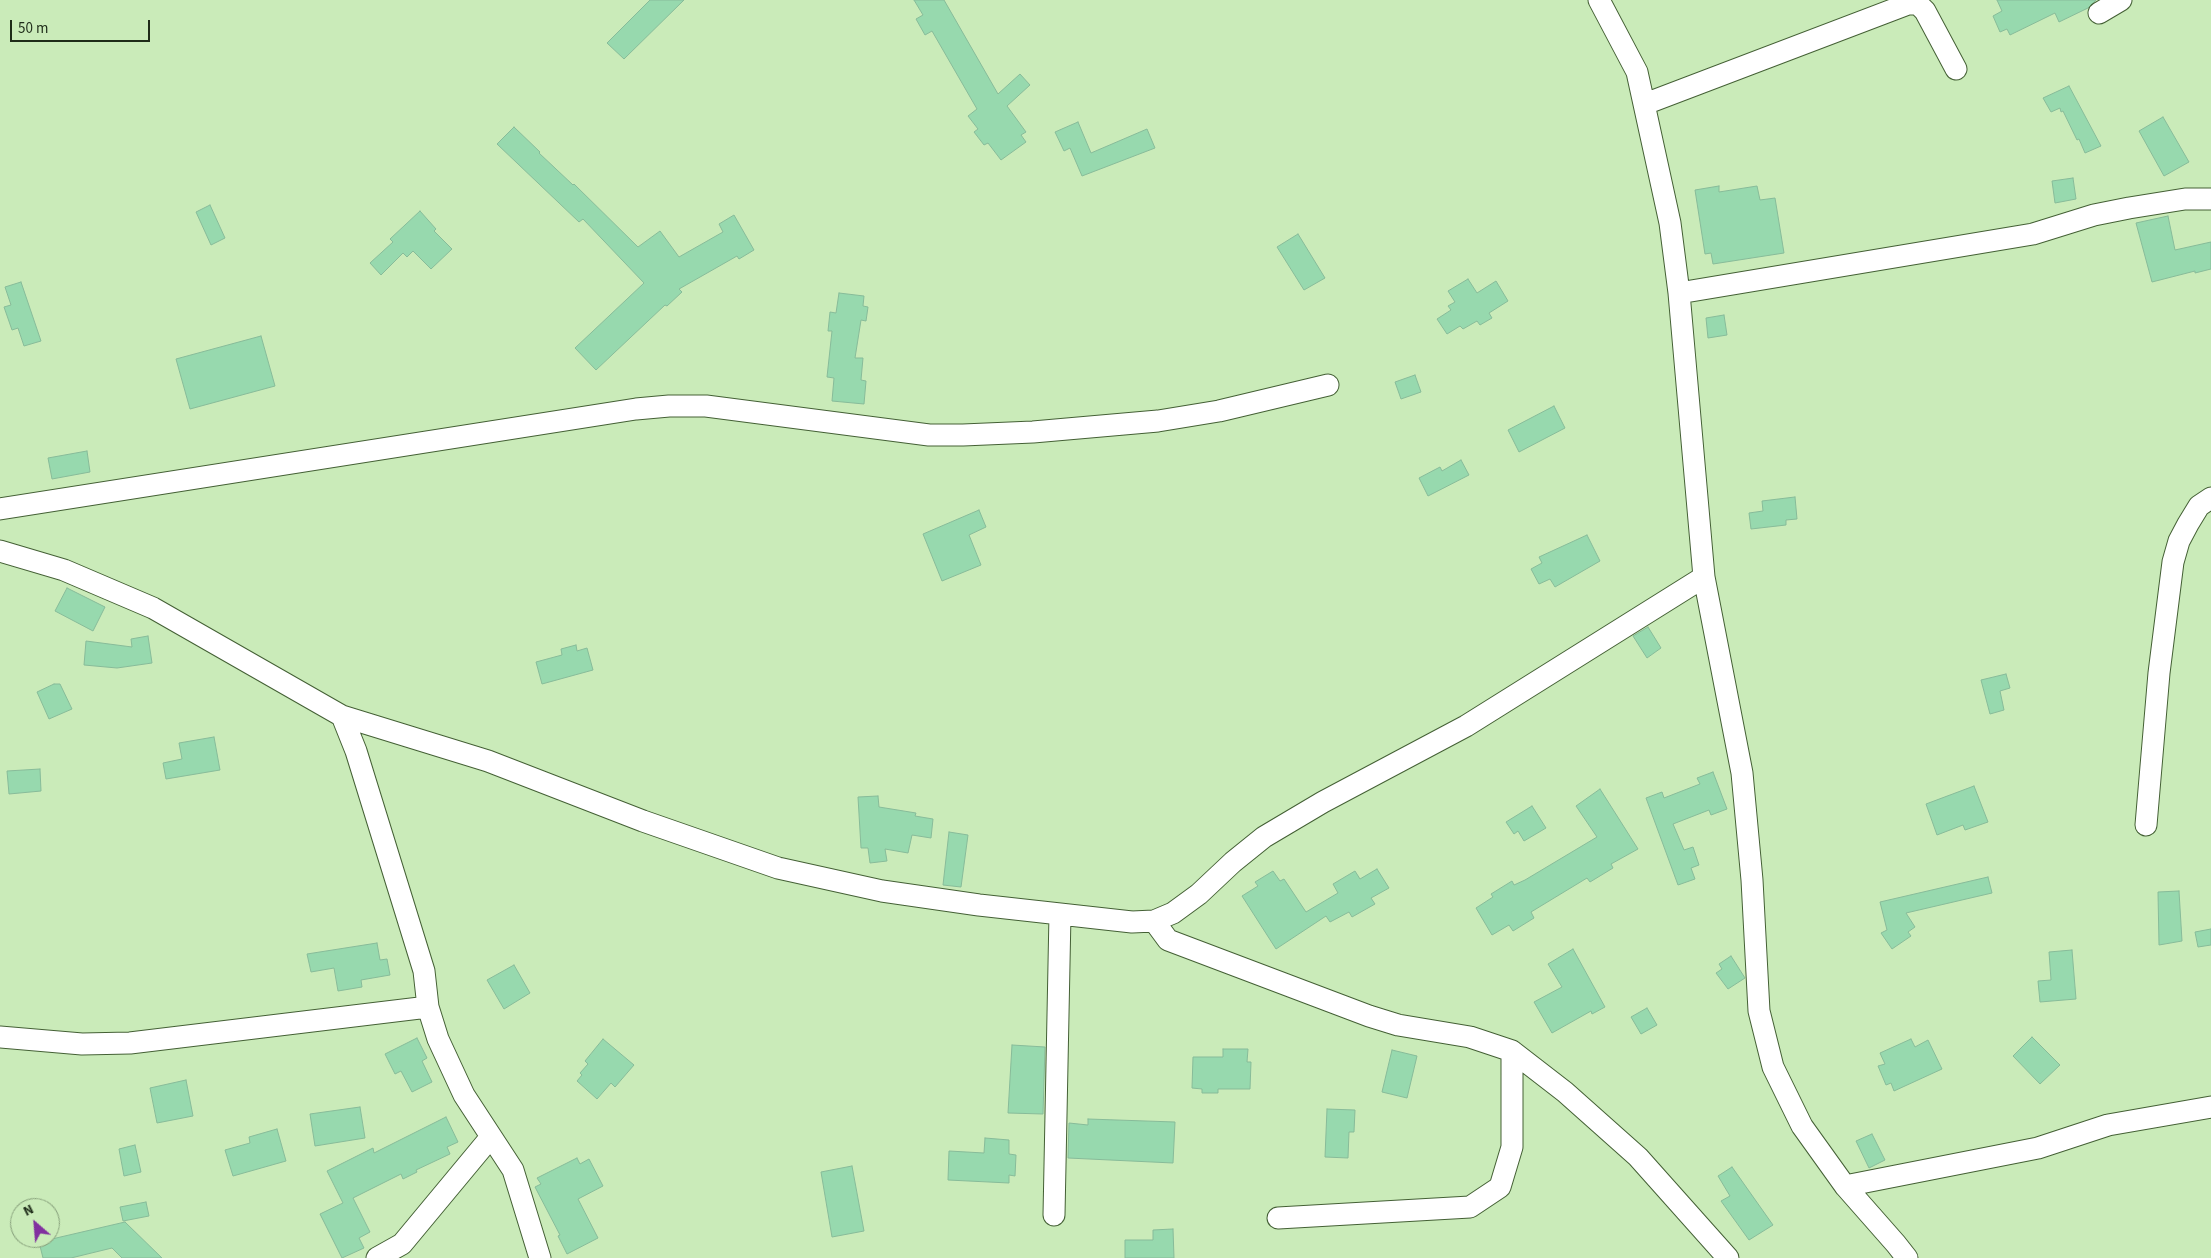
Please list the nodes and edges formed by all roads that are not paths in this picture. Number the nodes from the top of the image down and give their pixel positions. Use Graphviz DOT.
graph roads {
  1 [pos="1599,0"];
  2 [pos="2121,0"];
  3 [pos="2099,13"];
  4 [pos="1956,69"];
  5 [pos="1645,104"];
  6 [pos="2211,199"];
  7 [pos="1679,293"];
  8 [pos="1328,385"];
  9 [pos="2211,498"];
  10 [pos="0,509"];
  11 [pos="0,551"];
  12 [pos="1704,577"];
  13 [pos="342,716"];
  14 [pos="2146,825"];
  15 [pos="1060,914"];
  16 [pos="1154,921"];
  17 [pos="428,1007"];
  18 [pos="0,1037"];
  19 [pos="1512,1051"];
  20 [pos="2211,1107"];
  21 [pos="490,1138"];
  22 [pos="1845,1186"];
  23 [pos="1054,1215"];
  24 [pos="1278,1218"];
  25 [pos="377,1258"];
  26 [pos="540,1258"];
  27 [pos="1728,1258"];
  28 [pos="1906,1258"];
  1 -- 5 [label="street"];
  2 -- 3 [label="street"];
  4 -- 5 [label="street"];
  5 -- 7 [label="street"];
  6 -- 7 [label="street"];
  7 -- 12 [label="street"];
  8 -- 10 [label="street"];
  9 -- 14 [label="street"];
  11 -- 13 [label="street"];
  12 -- 16 [label="street"];
  12 -- 22 [label="street"];
  13 -- 15 [label="street"];
  13 -- 17 [label="street"];
  15 -- 16 [label="street"];
  15 -- 23 [label="street"];
  16 -- 19 [label="street"];
  17 -- 18 [label="street"];
  17 -- 21 [label="street"];
  19 -- 24 [label="street"];
  19 -- 27 [label="street"];
  20 -- 22 [label="street"];
  21 -- 25 [label="street"];
  21 -- 26 [label="street"];
  22 -- 28 [label="street"];
}
